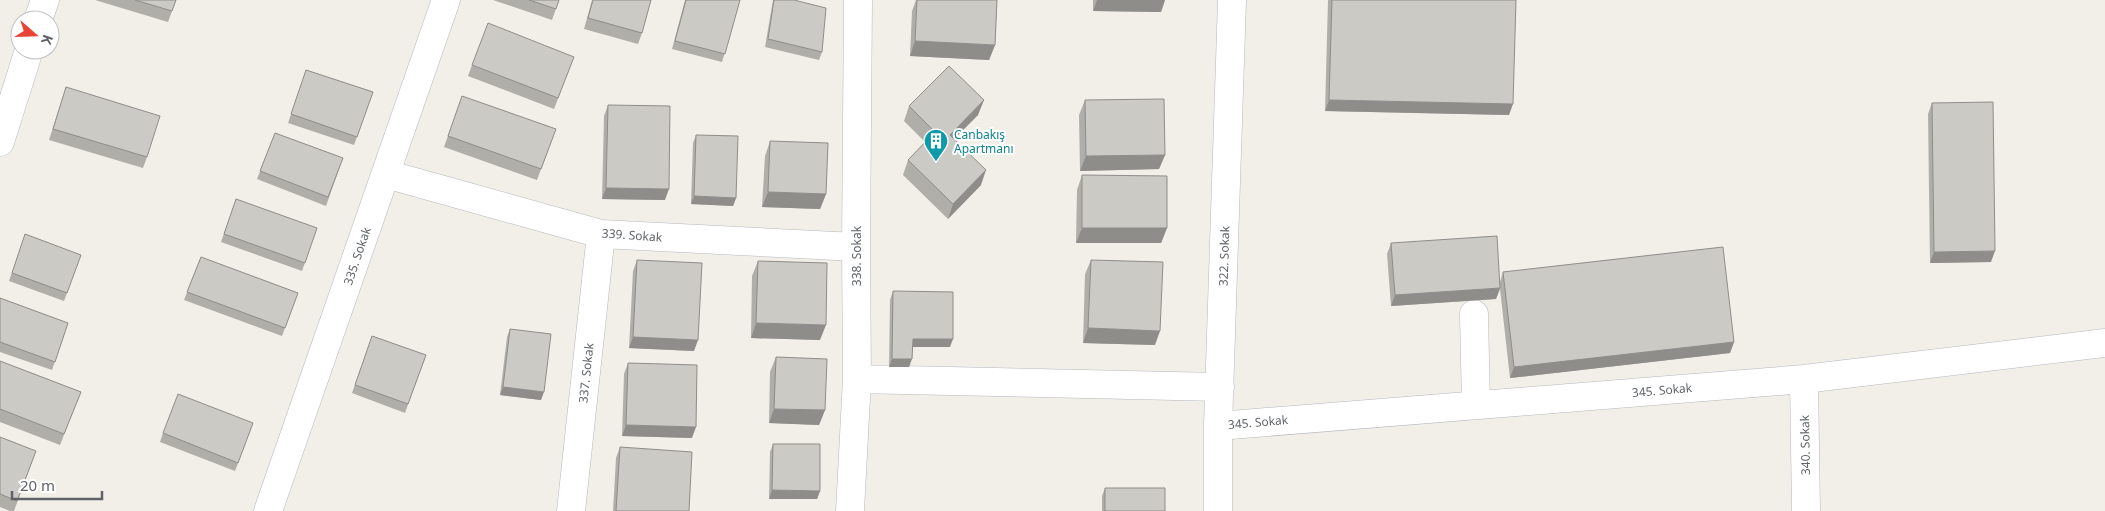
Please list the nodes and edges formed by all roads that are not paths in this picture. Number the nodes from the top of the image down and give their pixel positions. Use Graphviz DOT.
graph roads {
  1 [pos="446,0"];
  2 [pos="858,0"];
  3 [pos="1232,0"];
  4 [pos="26,60"];
  5 [pos="0,142"];
  6 [pos="386,174"];
  7 [pos="601,234"];
  8 [pos="856,246"];
  9 [pos="1474,314"];
  10 [pos="2105,343"];
  11 [pos="857,379"];
  12 [pos="1804,379"];
  13 [pos="1220,387"];
  14 [pos="1476,405"];
  15 [pos="1218,426"];
  16 [pos="268,511"];
  17 [pos="571,511"];
  18 [pos="850,511"];
  19 [pos="1218,511"];
  20 [pos="1806,511"];
  1 -- 6 [label="street, 335. Sokak"];
  2 -- 8 [label="street, 338. Sokak"];
  3 -- 13 [label="street, 322. Sokak"];
  4 -- 5 [label="street"];
  6 -- 7 [label="street, 339. Sokak"];
  6 -- 16 [label="street, 335. Sokak"];
  7 -- 8 [label="street, 339. Sokak"];
  7 -- 17 [label="street, 337. Sokak"];
  8 -- 11 [label="street, 338. Sokak"];
  9 -- 14 [label="street"];
  10 -- 12 [label="street, 345. Sokak"];
  11 -- 13 [label="street"];
  11 -- 18 [label="street, 338. Sokak"];
  12 -- 14 [label="street, 345. Sokak"];
  12 -- 20 [label="street, 340. Sokak"];
  13 -- 15 [label="street, 322. Sokak"];
  14 -- 15 [label="street, 345. Sokak"];
  15 -- 19 [label="street, 322. Sokak"];
}
